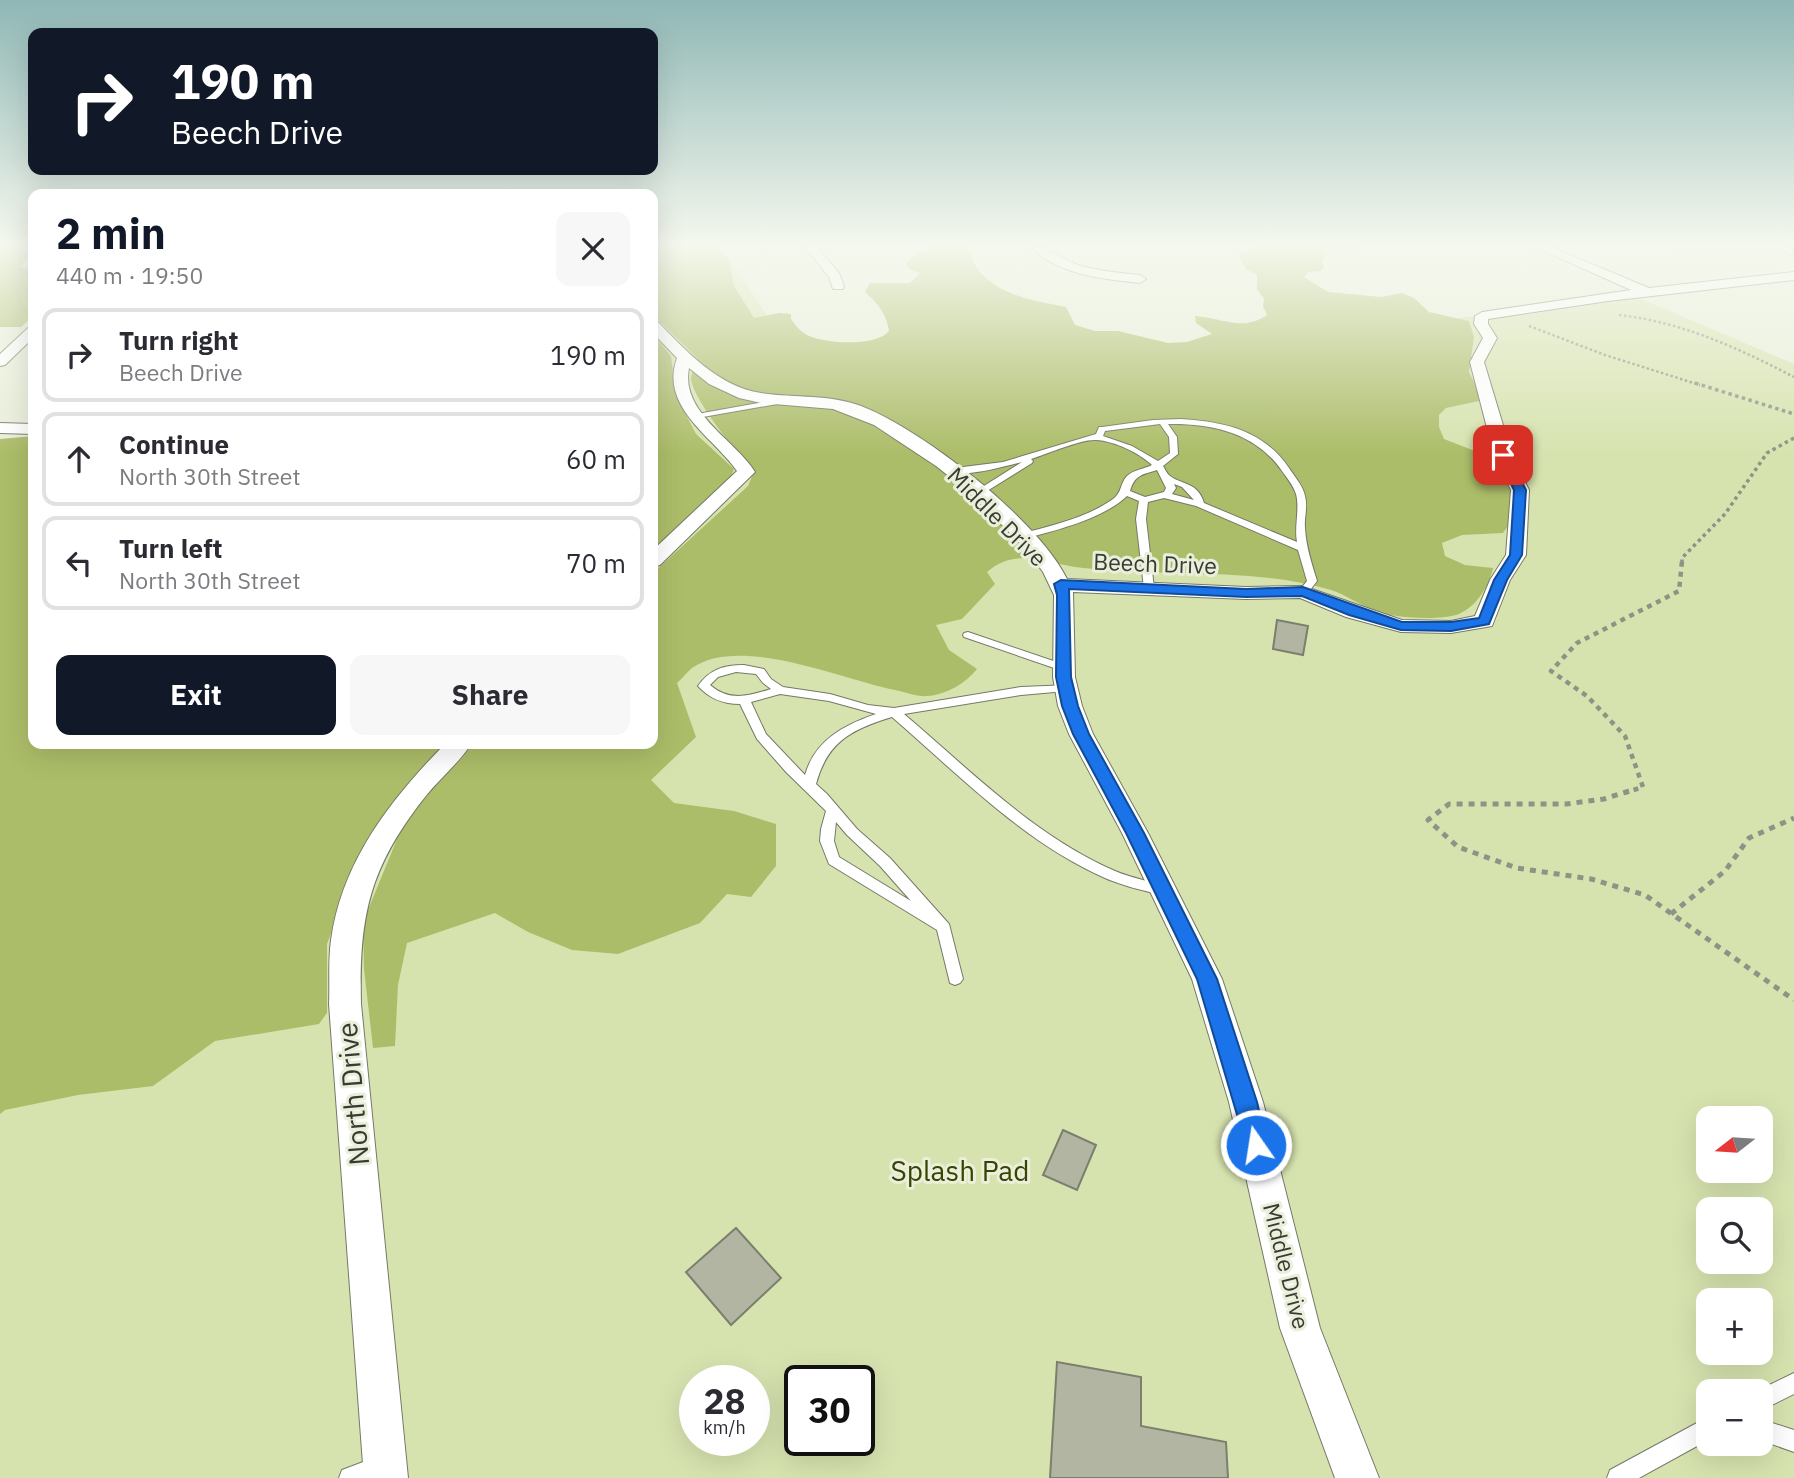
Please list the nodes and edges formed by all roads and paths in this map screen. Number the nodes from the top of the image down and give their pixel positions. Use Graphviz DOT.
graph roads {
  1 [pos="1482,316"];
  2 [pos="1630,316"];
  3 [pos="1538,322"];
  4 [pos="658,330"];
  5 [pos="28,336"];
  6 [pos="684,359"];
  7 [pos="0,362"];
  8 [pos="1794,377"];
  9 [pos="791,400"];
  10 [pos="1794,414"];
  11 [pos="696,416"];
  12 [pos="1163,422"];
  13 [pos="0,428"];
  14 [pos="28,429"];
  15 [pos="1095,437"];
  16 [pos="1794,438"];
  17 [pos="1039,454"];
  18 [pos="1160,465"];
  19 [pos="955,471"];
  20 [pos="1167,478"];
  21 [pos="1125,492"];
  22 [pos="979,493"];
  23 [pos="1165,495"];
  24 [pos="1144,500"];
  25 [pos="1199,504"];
  26 [pos="1023,536"];
  27 [pos="1302,548"];
  28 [pos="658,556"];
  29 [pos="1061,584"];
  30 [pos="1149,588"];
  31 [pos="1303,592"];
  32 [pos="968,635"];
  33 [pos="1065,677"];
  34 [pos="780,690"];
  35 [pos="745,701"];
  36 [pos="894,712"];
  37 [pos="454,749"];
  38 [pos="809,785"];
  39 [pos="833,810"];
  40 [pos="1794,818"];
  41 [pos="1163,890"];
  42 [pos="1671,914"];
  43 [pos="944,928"];
  44 [pos="955,979"];
  45 [pos="1794,1000"];
  46 [pos="1794,1383"];
  47 [pos="1773,1394"];
  48 [pos="1773,1434"];
  49 [pos="1696,1435"];
  50 [pos="1794,1441"];
  51 [pos="386,1471"];
  52 [pos="350,1478"];
  53 [pos="1357,1478"];
  54 [pos="1618,1478"];
  1 -- 31 [label="street"];
  2 -- 8 [label="path"];
  3 -- 10 [label="path"];
  4 -- 6 [label="street"];
  5 -- 7 [label="street"];
  6 -- 9 [label="street, Middle Drive"];
  6 -- 11 [label="street"];
  9 -- 11 [label="lane"];
  9 -- 19 [label="street, Middle Drive"];
  11 -- 28 [label="street"];
  12 -- 15 [label="lane"];
  12 -- 18 [label="lane"];
  12 -- 27 [label="lane"];
  13 -- 14 [label="street"];
  15 -- 17 [label="lane"];
  15 -- 18 [label="lane"];
  16 -- 42 [label="path"];
  17 -- 19 [label="lane"];
  17 -- 22 [label="lane"];
  18 -- 20 [label="lane"];
  18 -- 21 [label="lane"];
  19 -- 22 [label="street, Middle Drive"];
  20 -- 23 [label="lane"];
  20 -- 25 [label="lane"];
  21 -- 24 [label="lane"];
  21 -- 26 [label="lane"];
  22 -- 26 [label="street, Middle Drive"];
  23 -- 24 [label="lane"];
  23 -- 25 [label="lane"];
  24 -- 30 [label="lane"];
  25 -- 27 [label="lane"];
  26 -- 29 [label="street, Middle Drive"];
  27 -- 31 [label="lane"];
  29 -- 30 [label="street, Beech Drive"];
  29 -- 33 [label="street, Middle Drive"];
  30 -- 31 [label="street, Beech Drive"];
  32 -- 33 [label="lane"];
  33 -- 36 [label="lane"];
  33 -- 41 [label="street, Middle Drive"];
  34 -- 35 [label="lane"];
  34 -- 35 [label="lane"];
  34 -- 36 [label="lane"];
  35 -- 38 [label="lane"];
  36 -- 38 [label="lane"];
  36 -- 41 [label="lane"];
  37 -- 51 [label="street, North Drive"];
  38 -- 39 [label="lane"];
  39 -- 43 [label="lane"];
  39 -- 43 [label="lane"];
  40 -- 42 [label="path"];
  41 -- 53 [label="street, Middle Drive"];
  42 -- 45 [label="path"];
  43 -- 44 [label="lane"];
  46 -- 47 [label="lane"];
  48 -- 50 [label="lane"];
  49 -- 54 [label="lane"];
  51 -- 52 [label="lane"];
}
